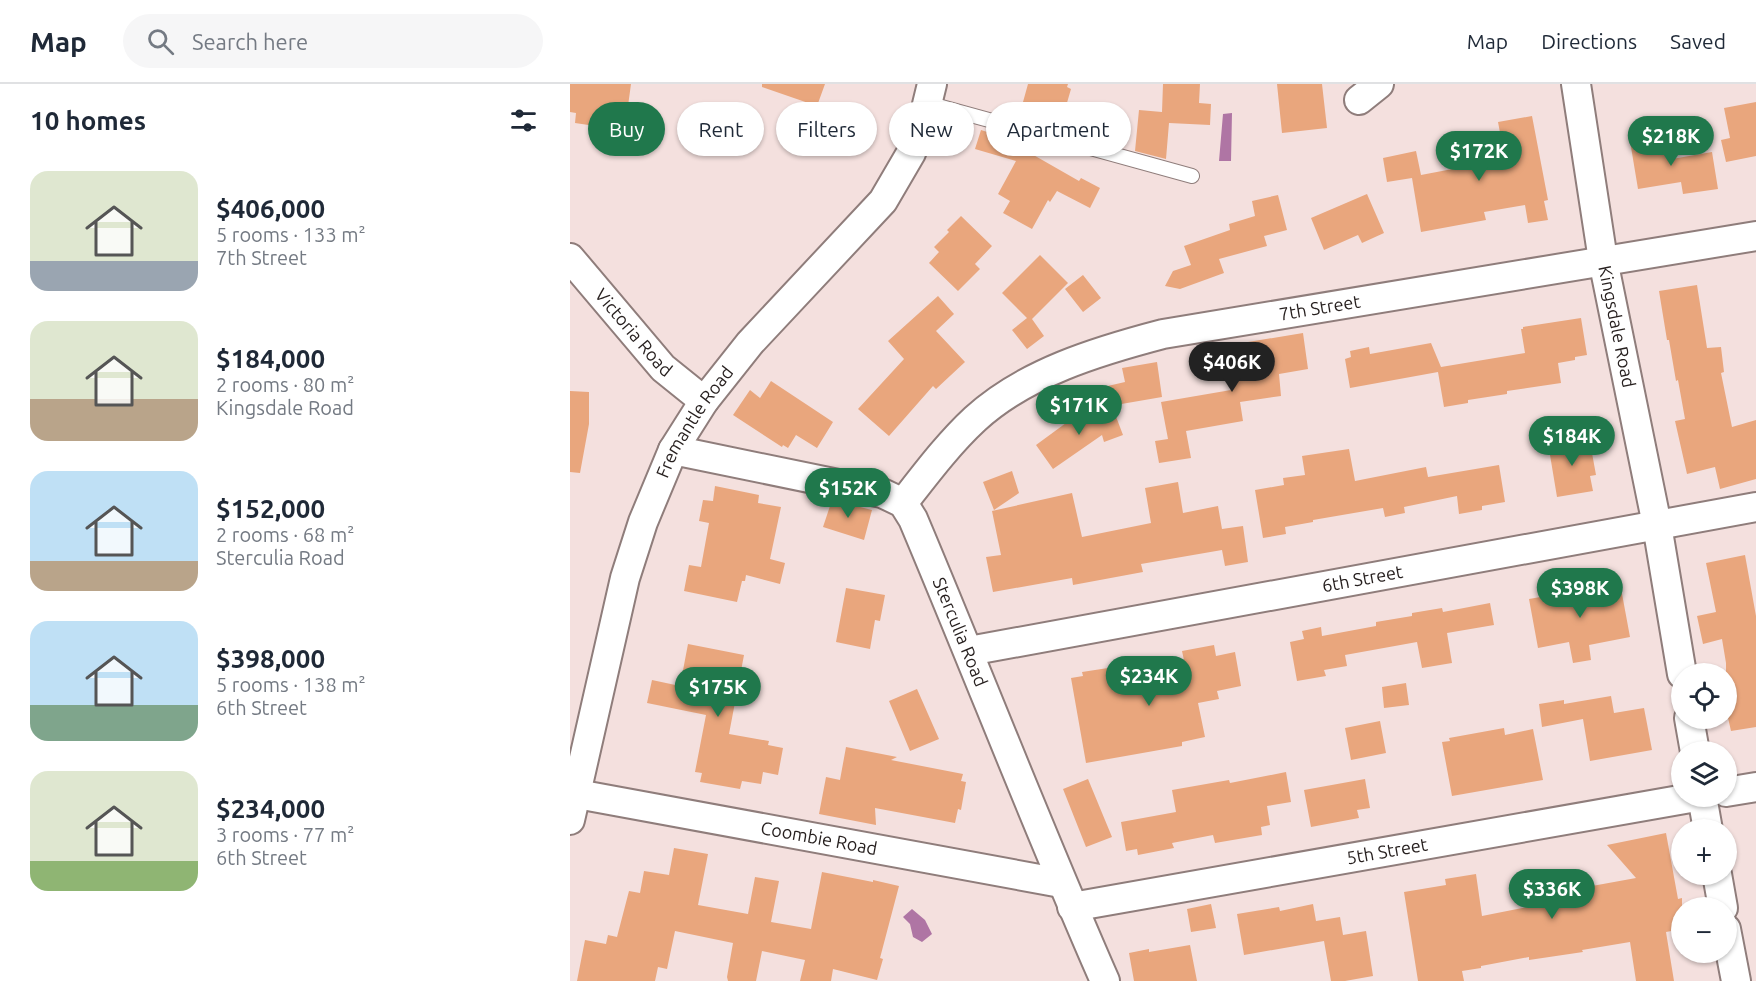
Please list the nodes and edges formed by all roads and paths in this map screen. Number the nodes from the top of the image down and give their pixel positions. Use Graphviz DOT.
graph roads {
  1 [pos="1576,84"];
  2 [pos="930,93"];
  3 [pos="1192,176"];
  4 [pos="1756,236"];
  5 [pos="570,258"];
  6 [pos="1603,260"];
  7 [pos="704,401"];
  8 [pos="673,450"];
  9 [pos="903,503"];
  10 [pos="1756,507"];
  11 [pos="1657,525"];
  12 [pos="969,651"];
  13 [pos="1680,663"];
  14 [pos="1756,787"];
  15 [pos="1737,790"];
  16 [pos="1671,801"];
  17 [pos="573,807"];
  18 [pos="1067,895"];
  19 [pos="1733,963"];
  20 [pos="1106,981"];
  21 [pos="1736,981"];
  1 -- 6 [label="street, Kingsdale Road"];
  2 -- 3 [label="lane"];
  2 -- 7 [label="street, Fremantle Road"];
  4 -- 6 [label="street, 7th Street"];
  5 -- 7 [label="street, Victoria Road"];
  6 -- 9 [label="street, 7th Street"];
  6 -- 11 [label="street, Kingsdale Road"];
  7 -- 8 [label="street, Fremantle Road"];
  8 -- 9 [label="street"];
  8 -- 17 [label="street, Fremantle Road"];
  9 -- 12 [label="street, Sterculia Road"];
  10 -- 11 [label="street, 6th Street"];
  11 -- 12 [label="street, 6th Street"];
  11 -- 13 [label="street, Kingsdale Road"];
  12 -- 18 [label="street, Sterculia Road"];
  14 -- 15 [label="street"];
  16 -- 18 [label="street, 5th Street"];
  17 -- 18 [label="street, Coombie Road"];
  18 -- 20 [label="street, Sterculia Road"];
  19 -- 21 [label="street"];
}
